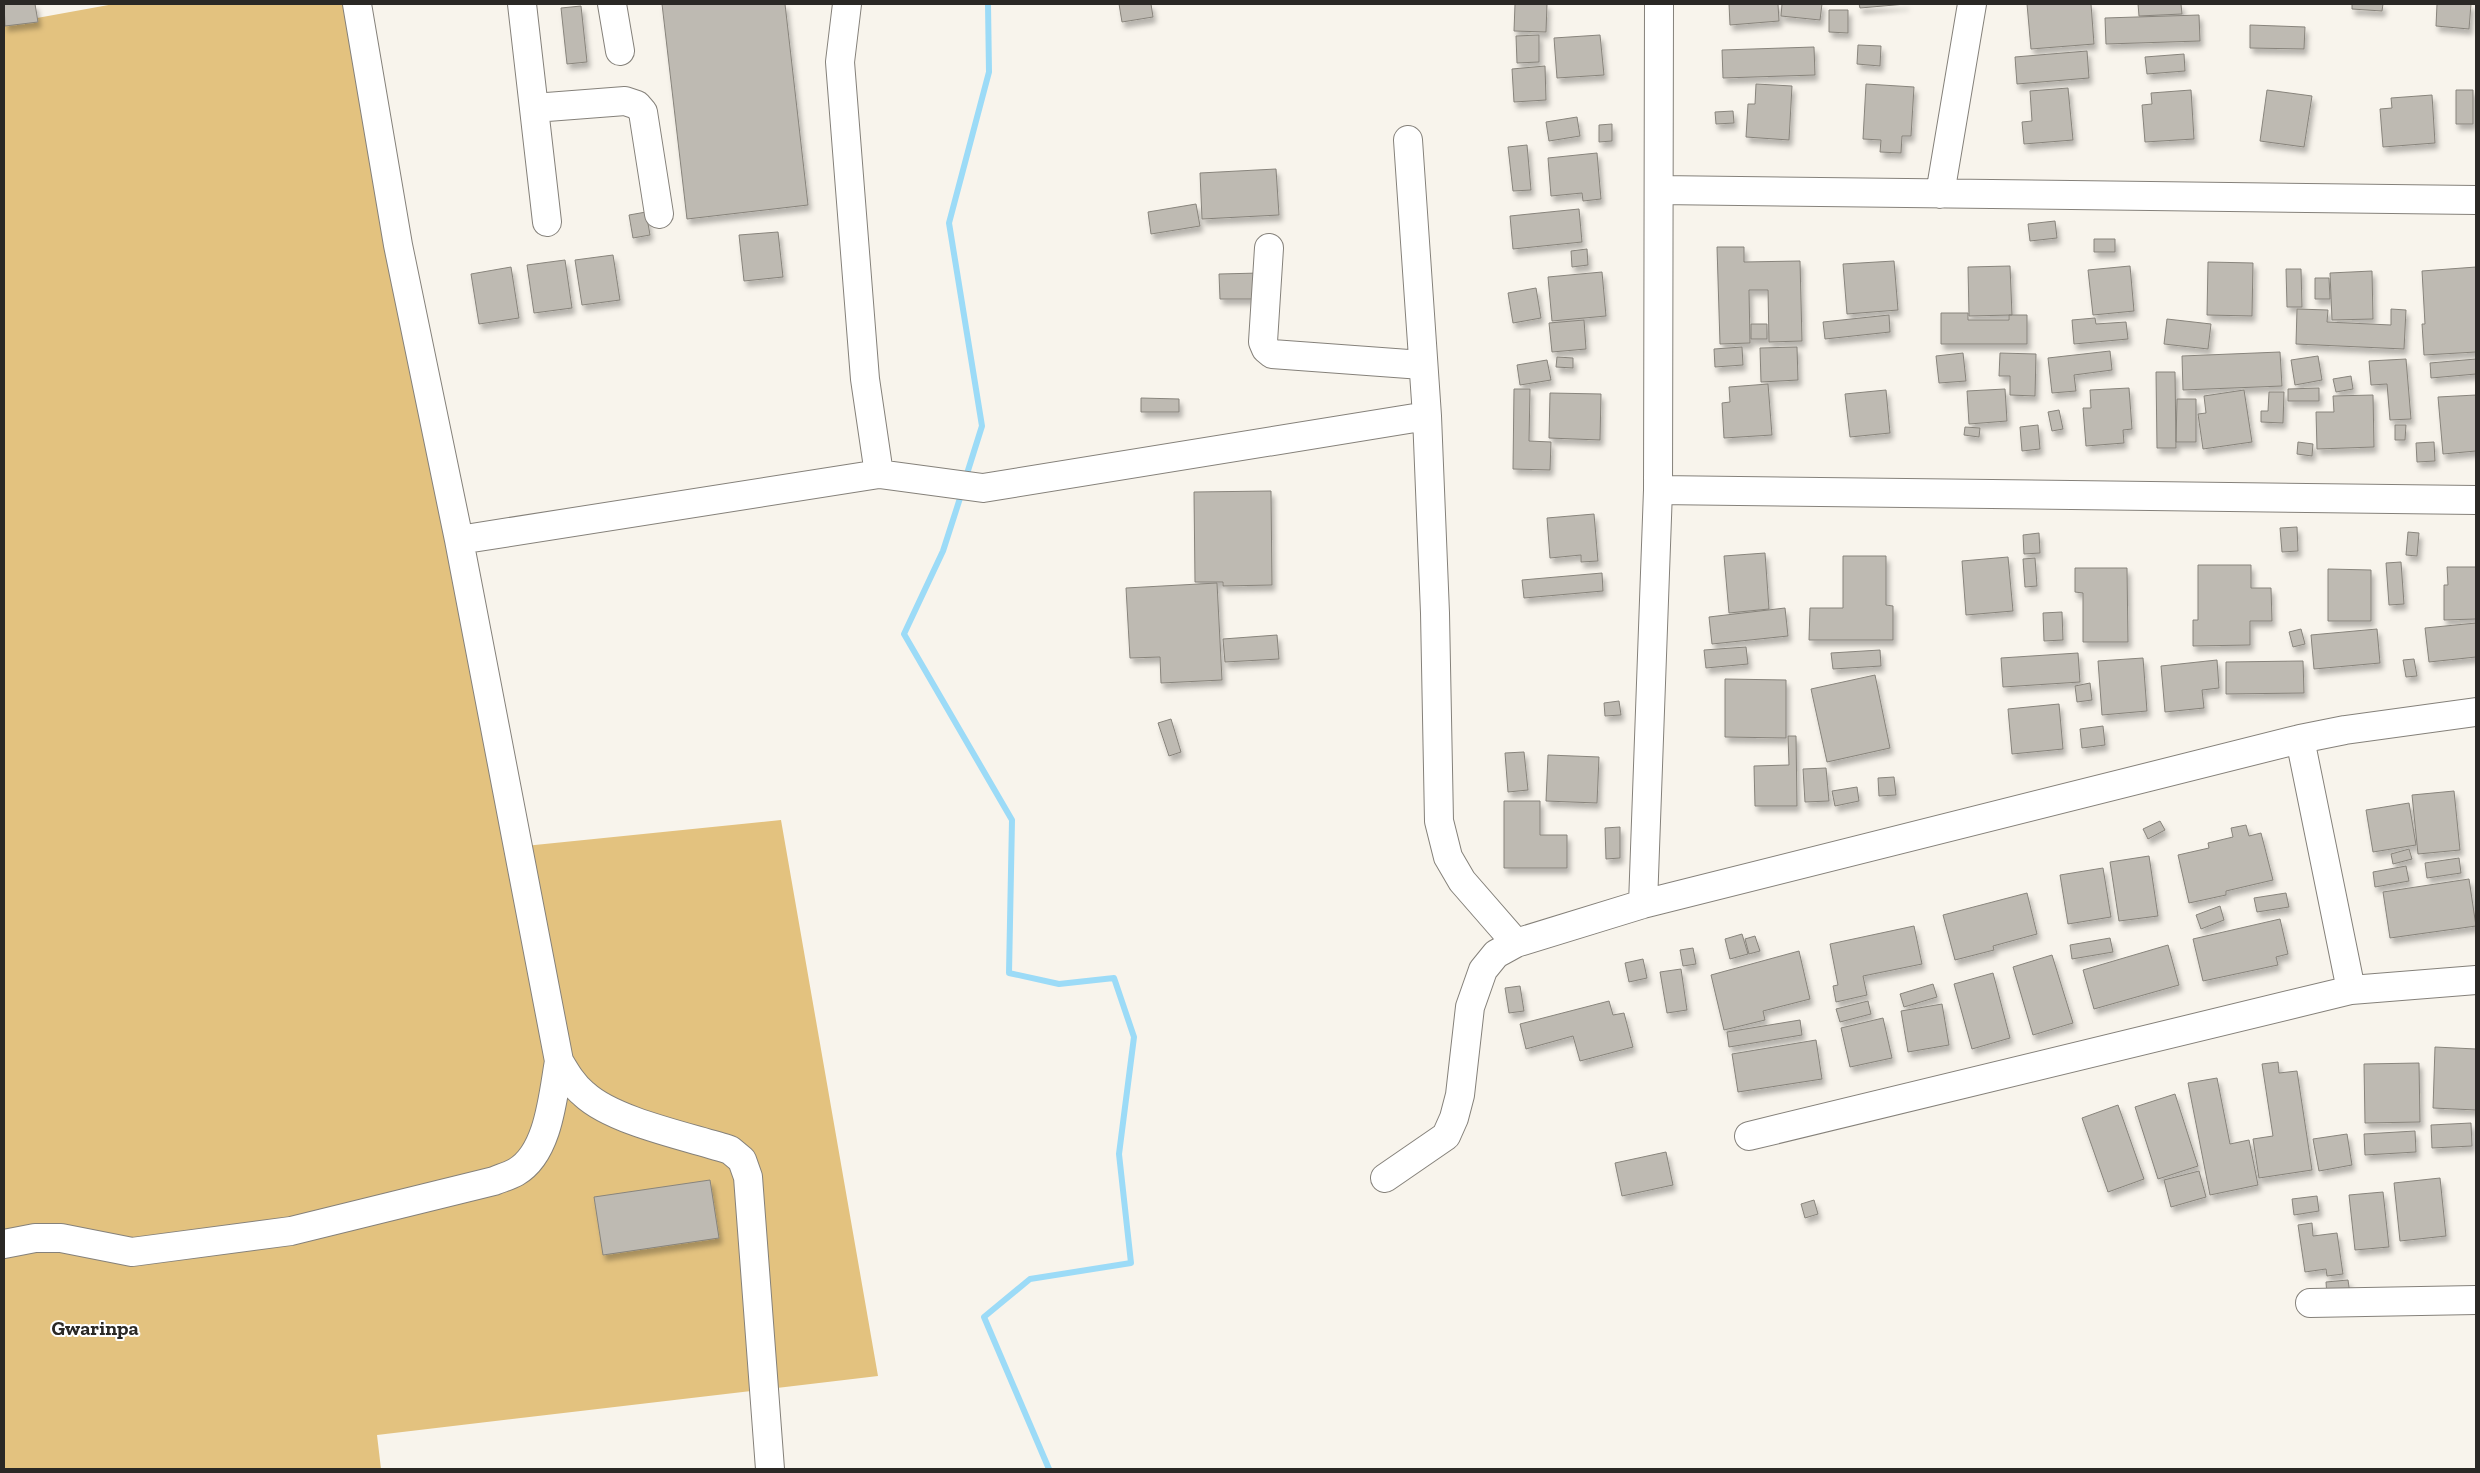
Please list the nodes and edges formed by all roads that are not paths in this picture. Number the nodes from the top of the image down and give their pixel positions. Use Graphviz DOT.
graph roads {
  1 [pos="357,4"];
  2 [pos="522,4"];
  3 [pos="612,4"];
  4 [pos="847,4"];
  5 [pos="1659,4"];
  6 [pos="1972,4"];
  7 [pos="620,51"];
  8 [pos="534,108"];
  9 [pos="1408,140"];
  10 [pos="1659,190"];
  11 [pos="1940,194"];
  12 [pos="2476,200"];
  13 [pos="659,214"];
  14 [pos="547,222"];
  15 [pos="1269,248"];
  16 [pos="1422,365"];
  17 [pos="1427,416"];
  18 [pos="889,475"];
  19 [pos="1658,490"];
  20 [pos="2476,500"];
  21 [pos="459,540"];
  22 [pos="2476,712"];
  23 [pos="2300,739"];
  24 [pos="1643,904"];
  25 [pos="1516,943"];
  26 [pos="2476,980"];
  27 [pos="2351,990"];
  28 [pos="559,1060"];
  29 [pos="1749,1136"];
  30 [pos="1385,1178"];
  31 [pos="4,1244"];
  32 [pos="2476,1300"];
  33 [pos="2310,1303"];
  34 [pos="770,1469"];
  1 -- 21 [label="street"];
  2 -- 8 [label="street"];
  3 -- 7 [label="street"];
  4 -- 18 [label="street"];
  5 -- 10 [label="street"];
  6 -- 11 [label="street"];
  8 -- 13 [label="street"];
  8 -- 14 [label="street"];
  9 -- 16 [label="street"];
  10 -- 11 [label="street"];
  10 -- 19 [label="street"];
  11 -- 12 [label="street"];
  15 -- 16 [label="street"];
  16 -- 17 [label="street"];
  17 -- 18 [label="street"];
  17 -- 25 [label="street"];
  18 -- 21 [label="street"];
  19 -- 20 [label="street"];
  19 -- 24 [label="street"];
  21 -- 28 [label="street"];
  22 -- 23 [label="street"];
  23 -- 24 [label="street"];
  23 -- 27 [label="street"];
  24 -- 25 [label="street"];
  25 -- 30 [label="street"];
  26 -- 27 [label="street"];
  27 -- 29 [label="street"];
  28 -- 31 [label="street"];
  28 -- 34 [label="street"];
  32 -- 33 [label="street"];
}
